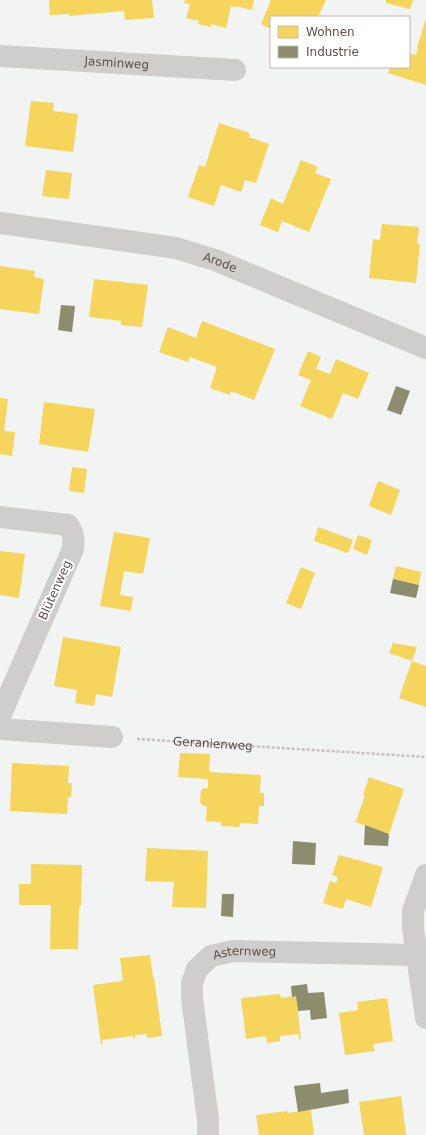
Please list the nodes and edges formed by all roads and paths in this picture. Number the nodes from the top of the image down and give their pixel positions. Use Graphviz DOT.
graph roads {
  1 [pos="0,56"];
  2 [pos="234,70"];
  3 [pos="0,223"];
  4 [pos="426,348"];
  5 [pos="0,516"];
  6 [pos="0,716"];
  7 [pos="0,729"];
  8 [pos="112,737"];
  9 [pos="426,757"];
  10 [pos="426,875"];
  11 [pos="419,927"];
  12 [pos="417,955"];
  13 [pos="426,1018"];
  14 [pos="208,1135"];
  1 -- 2 [label="street, Jasminweg"];
  3 -- 4 [label="street, Arode"];
  5 -- 6 [label="street, Blütenweg"];
  7 -- 8 [label="street"];
  8 -- 9 [label="path, Geranienweg"];
  10 -- 11 [label="street"];
  11 -- 12 [label="street"];
  12 -- 13 [label="street"];
  12 -- 14 [label="street, Asternweg"];
}
